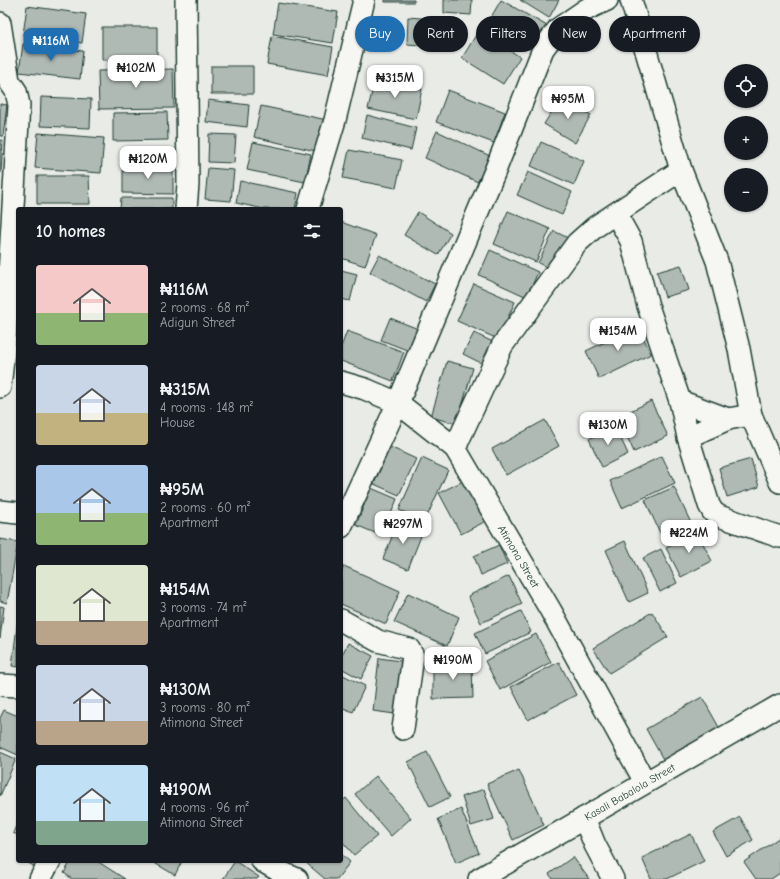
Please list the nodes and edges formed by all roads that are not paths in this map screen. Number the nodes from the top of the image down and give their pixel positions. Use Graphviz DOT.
graph roads {
  1 [pos="186,0"];
  2 [pos="364,0"];
  3 [pos="606,0"];
  4 [pos="631,0"];
  5 [pos="586,5"];
  6 [pos="0,23"];
  7 [pos="4,80"];
  8 [pos="681,170"];
  9 [pos="186,207"];
  10 [pos="309,207"];
  11 [pos="616,214"];
  12 [pos="12,343"];
  13 [pos="343,383"];
  14 [pos="0,387"];
  15 [pos="680,401"];
  16 [pos="398,403"];
  17 [pos="751,415"];
  18 [pos="728,419"];
  19 [pos="688,437"];
  20 [pos="455,448"];
  21 [pos="780,482"];
  22 [pos="0,511"];
  23 [pos="16,513"];
  24 [pos="343,523"];
  25 [pos="780,537"];
  26 [pos="343,621"];
  27 [pos="0,685"];
  28 [pos="16,686"];
  29 [pos="780,705"];
  30 [pos="403,730"];
  31 [pos="645,782"];
  32 [pos="584,818"];
  33 [pos="49,863"];
  34 [pos="266,863"];
  35 [pos="40,879"];
  36 [pos="297,879"];
  37 [pos="480,879"];
  38 [pos="613,879"];
  1 -- 9 [label="street"];
  2 -- 10 [label="street"];
  3 -- 5 [label="street"];
  4 -- 8 [label="street"];
  5 -- 16 [label="street"];
  6 -- 7 [label="street"];
  7 -- 12 [label="street"];
  8 -- 11 [label="street"];
  8 -- 17 [label="street"];
  11 -- 15 [label="street"];
  11 -- 20 [label="street"];
  12 -- 14 [label="street"];
  13 -- 16 [label="street, Atimona Street"];
  15 -- 18 [label="street"];
  15 -- 19 [label="street"];
  16 -- 20 [label="street, Atimona Street"];
  16 -- 24 [label="street"];
  17 -- 18 [label="street"];
  17 -- 21 [label="street"];
  18 -- 19 [label="street"];
  19 -- 25 [label="street"];
  20 -- 31 [label="street, Atimona Street"];
  22 -- 23 [label="street"];
  26 -- 30 [label="street"];
  27 -- 28 [label="street"];
  29 -- 31 [label="street, Kasali Babalola Street"];
  31 -- 32 [label="street, Kasali Babalola Street"];
  32 -- 37 [label="street, Kasali Babalola Street"];
  32 -- 38 [label="street"];
  33 -- 35 [label="street"];
  34 -- 36 [label="street"];
}
